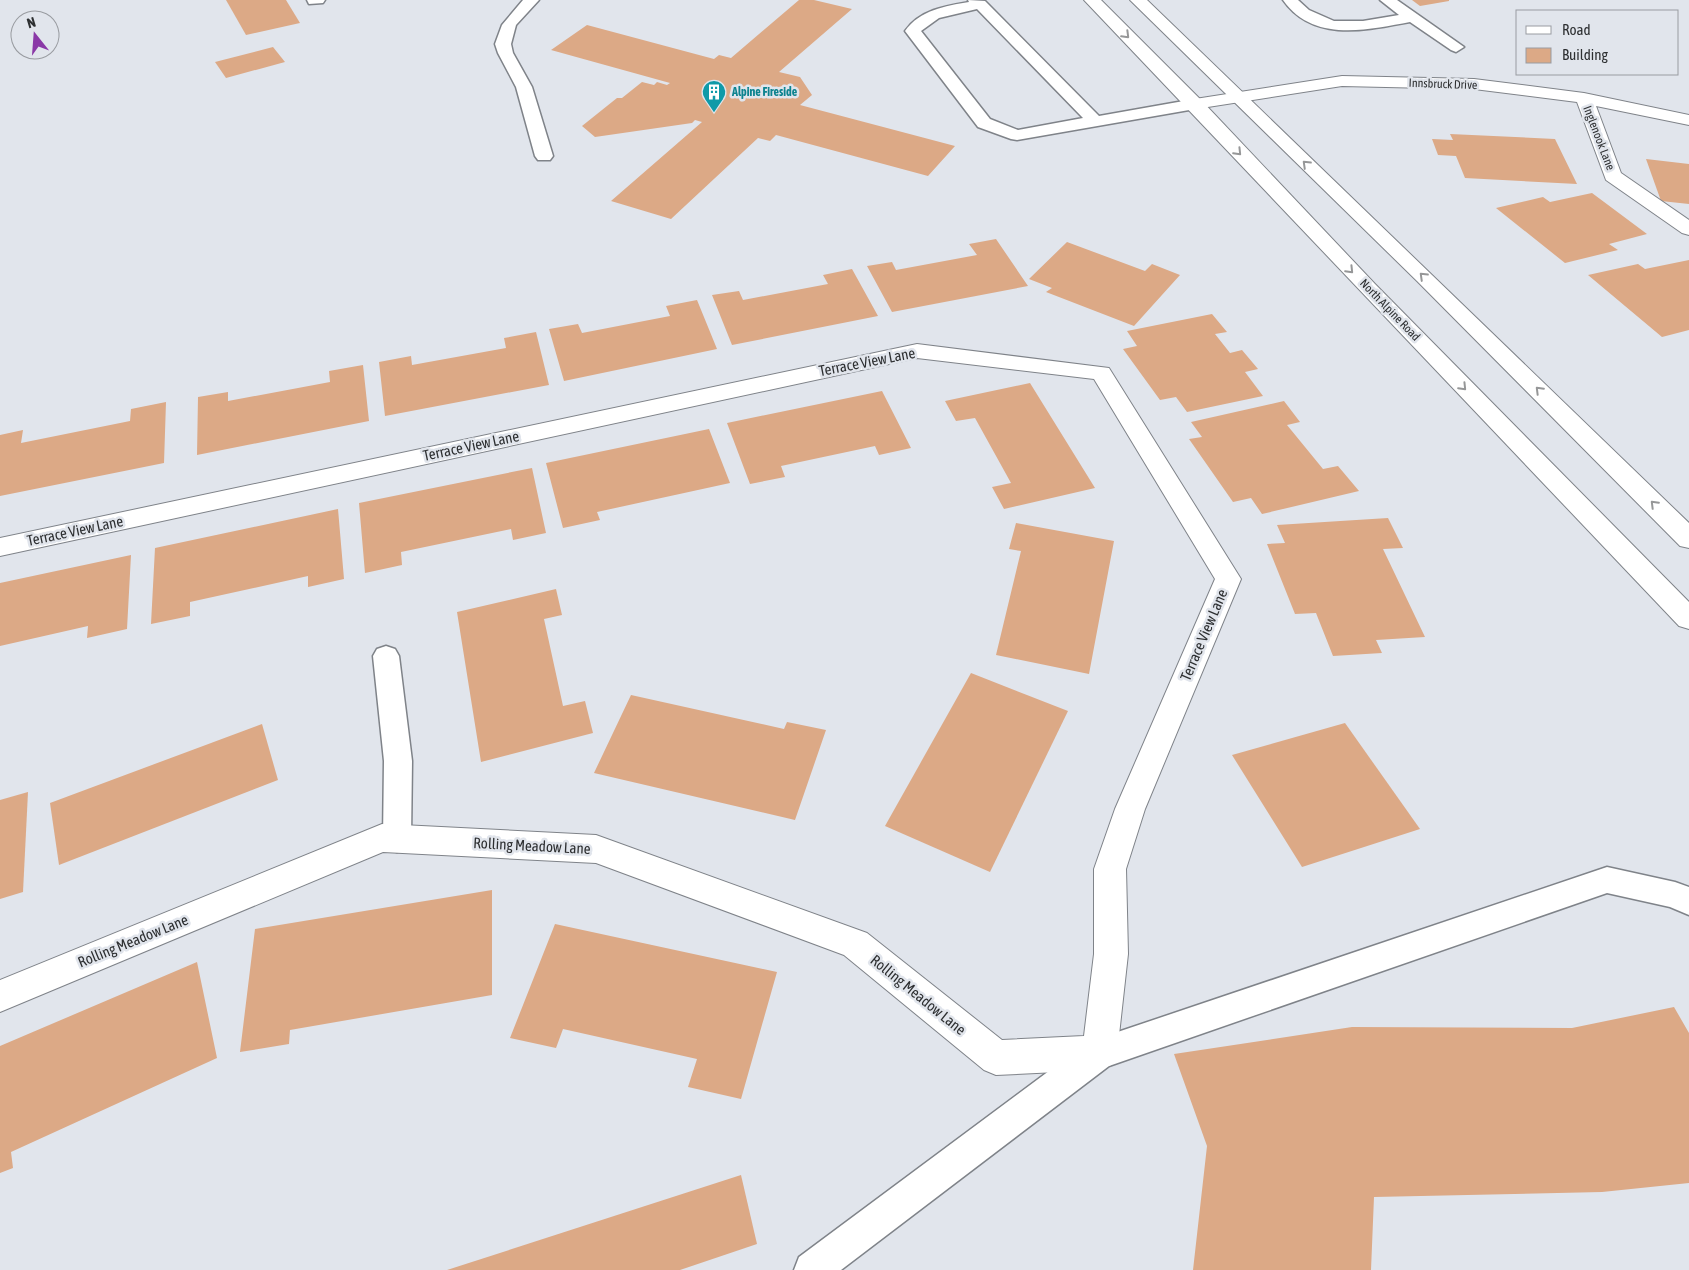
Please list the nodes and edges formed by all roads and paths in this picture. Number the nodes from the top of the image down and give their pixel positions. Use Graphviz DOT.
graph roads {
  1 [pos="532,0"];
  2 [pos="1092,0"];
  3 [pos="1138,0"];
  4 [pos="1290,0"];
  5 [pos="1387,0"];
  6 [pos="978,2"];
  7 [pos="1413,17"];
  8 [pos="1456,47"];
  9 [pos="1238,97"];
  10 [pos="1584,98"];
  11 [pos="1195,104"];
  12 [pos="1689,120"];
  13 [pos="1096,122"];
  14 [pos="544,156"];
  15 [pos="1689,229"];
  16 [pos="1689,539"];
  17 [pos="0,547"];
  18 [pos="1689,620"];
  19 [pos="386,656"];
  20 [pos="397,839"];
  21 [pos="1689,902"];
  22 [pos="0,996"];
  23 [pos="1099,1053"];
  24 [pos="812,1270"];
  1 -- 14 [label="lane"];
  2 -- 11 [label="street, North Alpine Road, one-way"];
  3 -- 9 [label="street"];
  4 -- 7 [label="lane"];
  5 -- 7 [label="lane"];
  6 -- 13 [label="lane"];
  6 -- 13 [label="lane"];
  7 -- 8 [label="lane"];
  9 -- 10 [label="street, Innsbruck Drive"];
  9 -- 11 [label="street, Innsbruck Drive"];
  16 -- 9 [label="street, one-way"];
  10 -- 12 [label="street, Innsbruck Drive"];
  10 -- 15 [label="street, Inglenook Lane"];
  11 -- 13 [label="lane"];
  11 -- 18 [label="street, North Alpine Road, one-way"];
  17 -- 23 [label="street, Terrace View Lane"];
  19 -- 20 [label="lane"];
  20 -- 22 [label="street, Rolling Meadow Lane"];
  20 -- 23 [label="street, Rolling Meadow Lane"];
  21 -- 23 [label="lane"];
  23 -- 24 [label="lane"];
}
